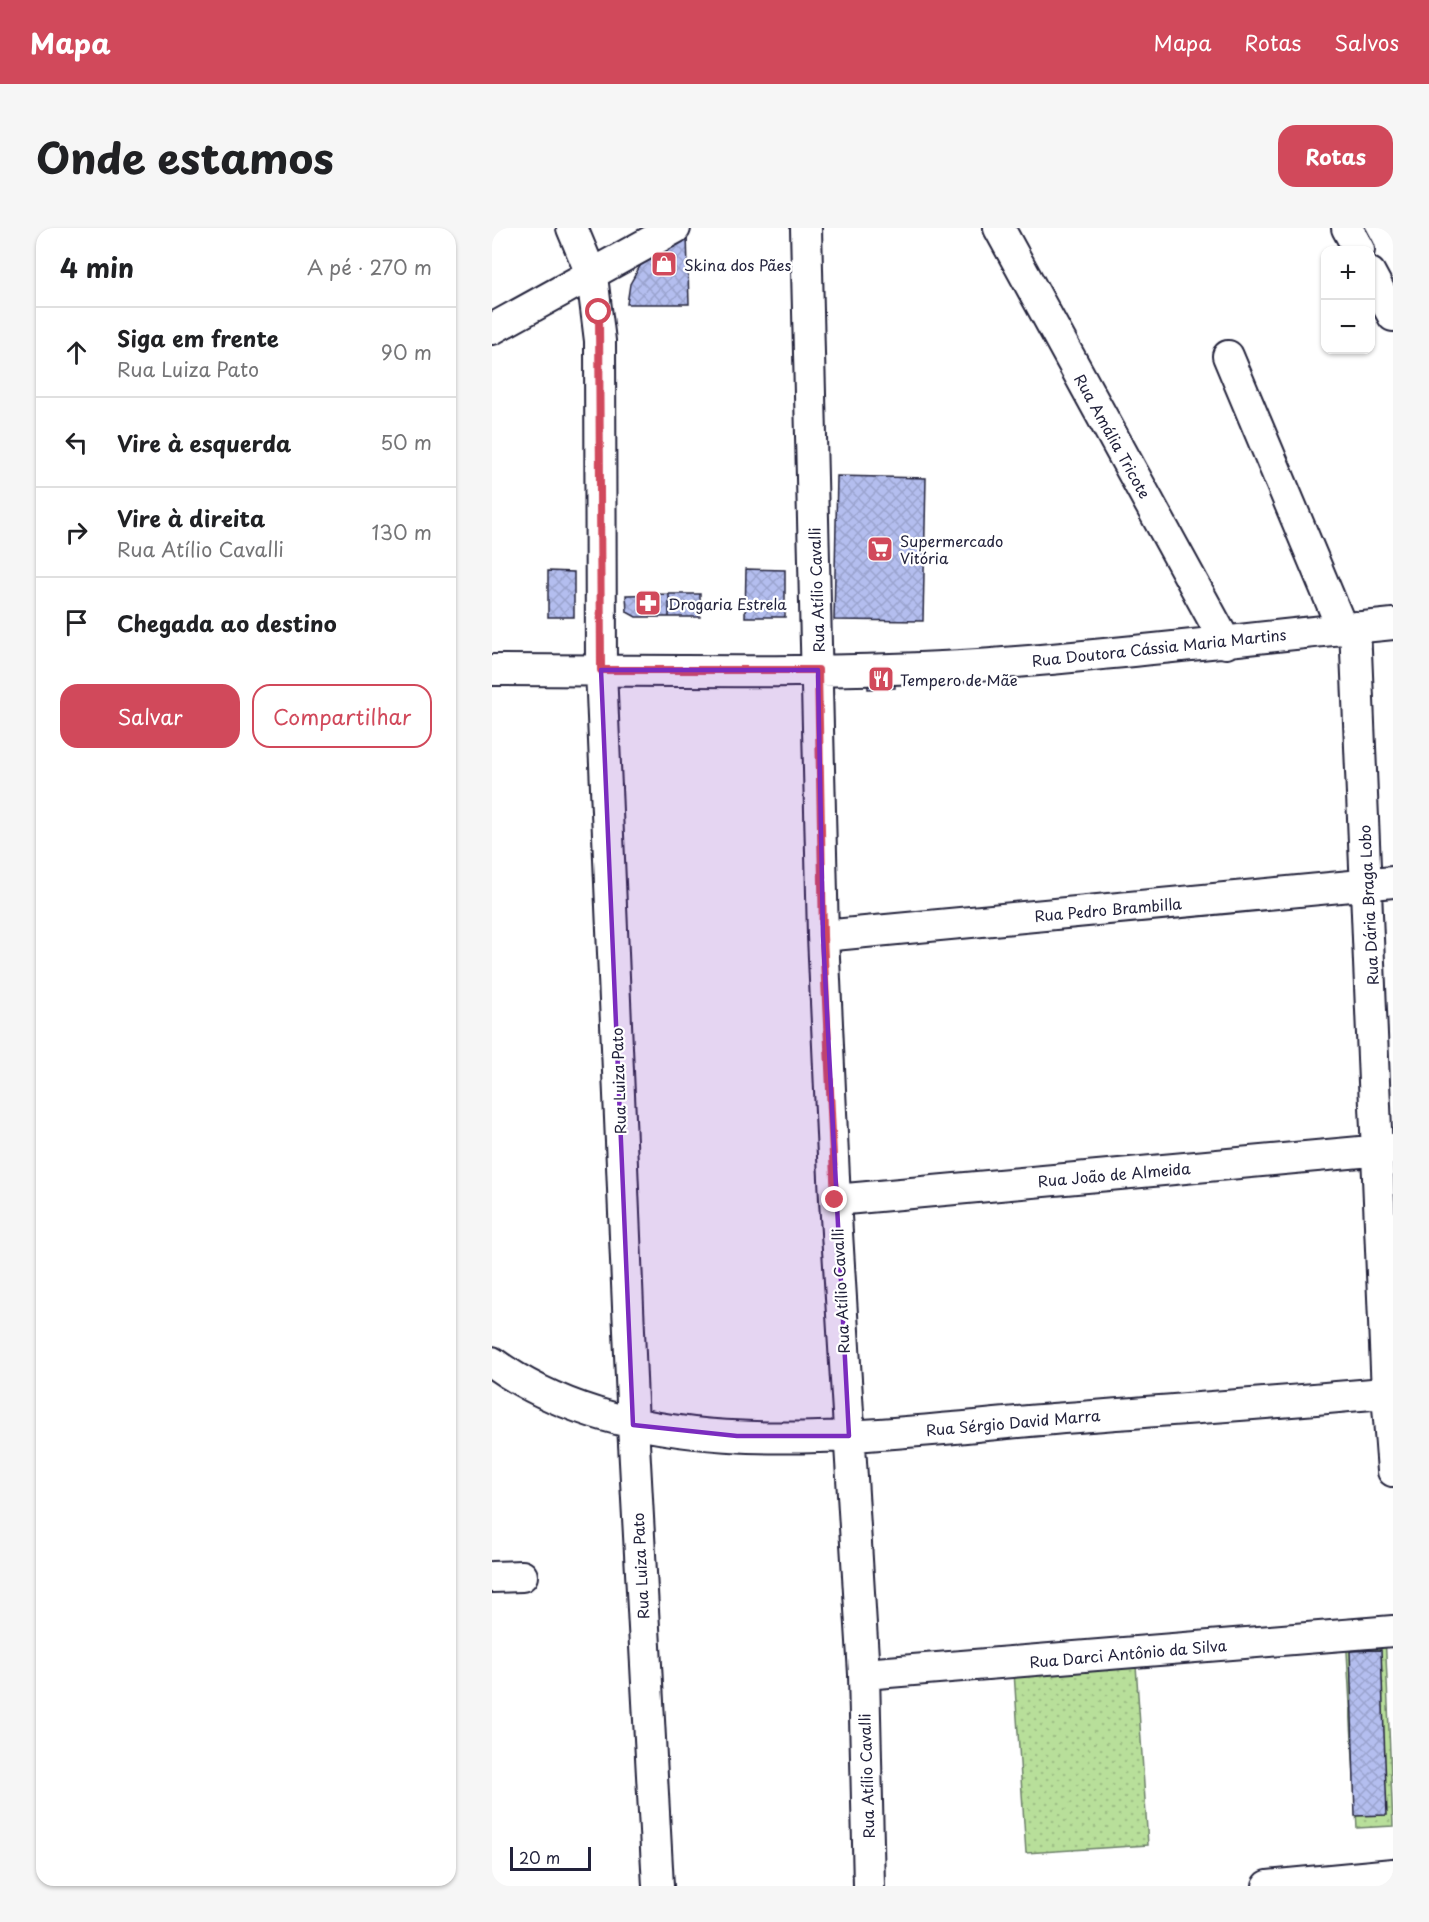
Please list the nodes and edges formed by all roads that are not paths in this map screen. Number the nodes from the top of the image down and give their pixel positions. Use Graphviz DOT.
graph roads {
  1 [pos="572,228"];
  2 [pos="675,228"];
  3 [pos="806,228"];
  4 [pos="999,228"];
  5 [pos="1347,228"];
  6 [pos="1357,246"];
  7 [pos="592,276"];
  8 [pos="1375,281"];
  9 [pos="1393,316"];
  10 [pos="492,329"];
  11 [pos="1228,356"];
  12 [pos="1393,624"];
  13 [pos="1348,628"];
  14 [pos="1226,643"];
  15 [pos="492,670"];
  16 [pos="601,670"];
  17 [pos="818,670"];
  18 [pos="1380,883"];
  19 [pos="823,936"];
  20 [pos="1386,1149"];
  21 [pos="835,1200"];
  22 [pos="492,1362"];
  23 [pos="1390,1392"];
  24 [pos="633,1425"];
  25 [pos="849,1436"];
  26 [pos="1393,1471"];
  27 [pos="522,1576"];
  28 [pos="492,1577"];
  29 [pos="1393,1631"];
  30 [pos="864,1674"];
  31 [pos="1393,1874"];
  32 [pos="658,1886"];
  33 [pos="870,1886"];
  34 [pos="1268,1886"];
  1 -- 7 [label="street, Rua Luiza Pato"];
  2 -- 7 [label="street"];
  3 -- 17 [label="street, Rua Atílio Cavalli"];
  4 -- 14 [label="street, Rua Amália Tricote"];
  5 -- 6 [label="street"];
  7 -- 10 [label="street"];
  7 -- 16 [label="street, Rua Luiza Pato"];
  8 -- 9 [label="street"];
  11 -- 13 [label="street"];
  12 -- 13 [label="street, Rua Doutora Cássia Maria Martins"];
  13 -- 14 [label="street, Rua Doutora Cássia Maria Martins"];
  13 -- 18 [label="street, Rua Dária Braga Lobo"];
  14 -- 17 [label="street, Rua Doutora Cássia Maria Martins"];
  15 -- 16 [label="street, Rua Doutora Cássia Maria Martins"];
  16 -- 17 [label="street, Rua Doutora Cássia Maria Martins"];
  16 -- 24 [label="street, Rua Luiza Pato"];
  17 -- 19 [label="street, Rua Atílio Cavalli"];
  18 -- 19 [label="street, Rua Pedro Brambilla"];
  18 -- 20 [label="street, Rua Dária Braga Lobo"];
  19 -- 21 [label="street, Rua Atílio Cavalli"];
  20 -- 21 [label="street, Rua João de Almeida"];
  20 -- 23 [label="street, Rua Dária Braga Lobo"];
  21 -- 25 [label="street, Rua Atílio Cavalli"];
  22 -- 24 [label="street, Rua Sérgio David Marra"];
  23 -- 25 [label="street, Rua Sérgio David Marra"];
  23 -- 26 [label="street, Rua Dária Braga Lobo"];
  24 -- 25 [label="street, Rua Sérgio David Marra"];
  24 -- 32 [label="street, Rua Luiza Pato"];
  25 -- 30 [label="street, Rua Atílio Cavalli"];
  27 -- 28 [label="street"];
  29 -- 30 [label="street, Rua Darci Antônio da Silva"];
  30 -- 33 [label="street, Rua Atílio Cavalli"];
  31 -- 34 [label="street"];
}
